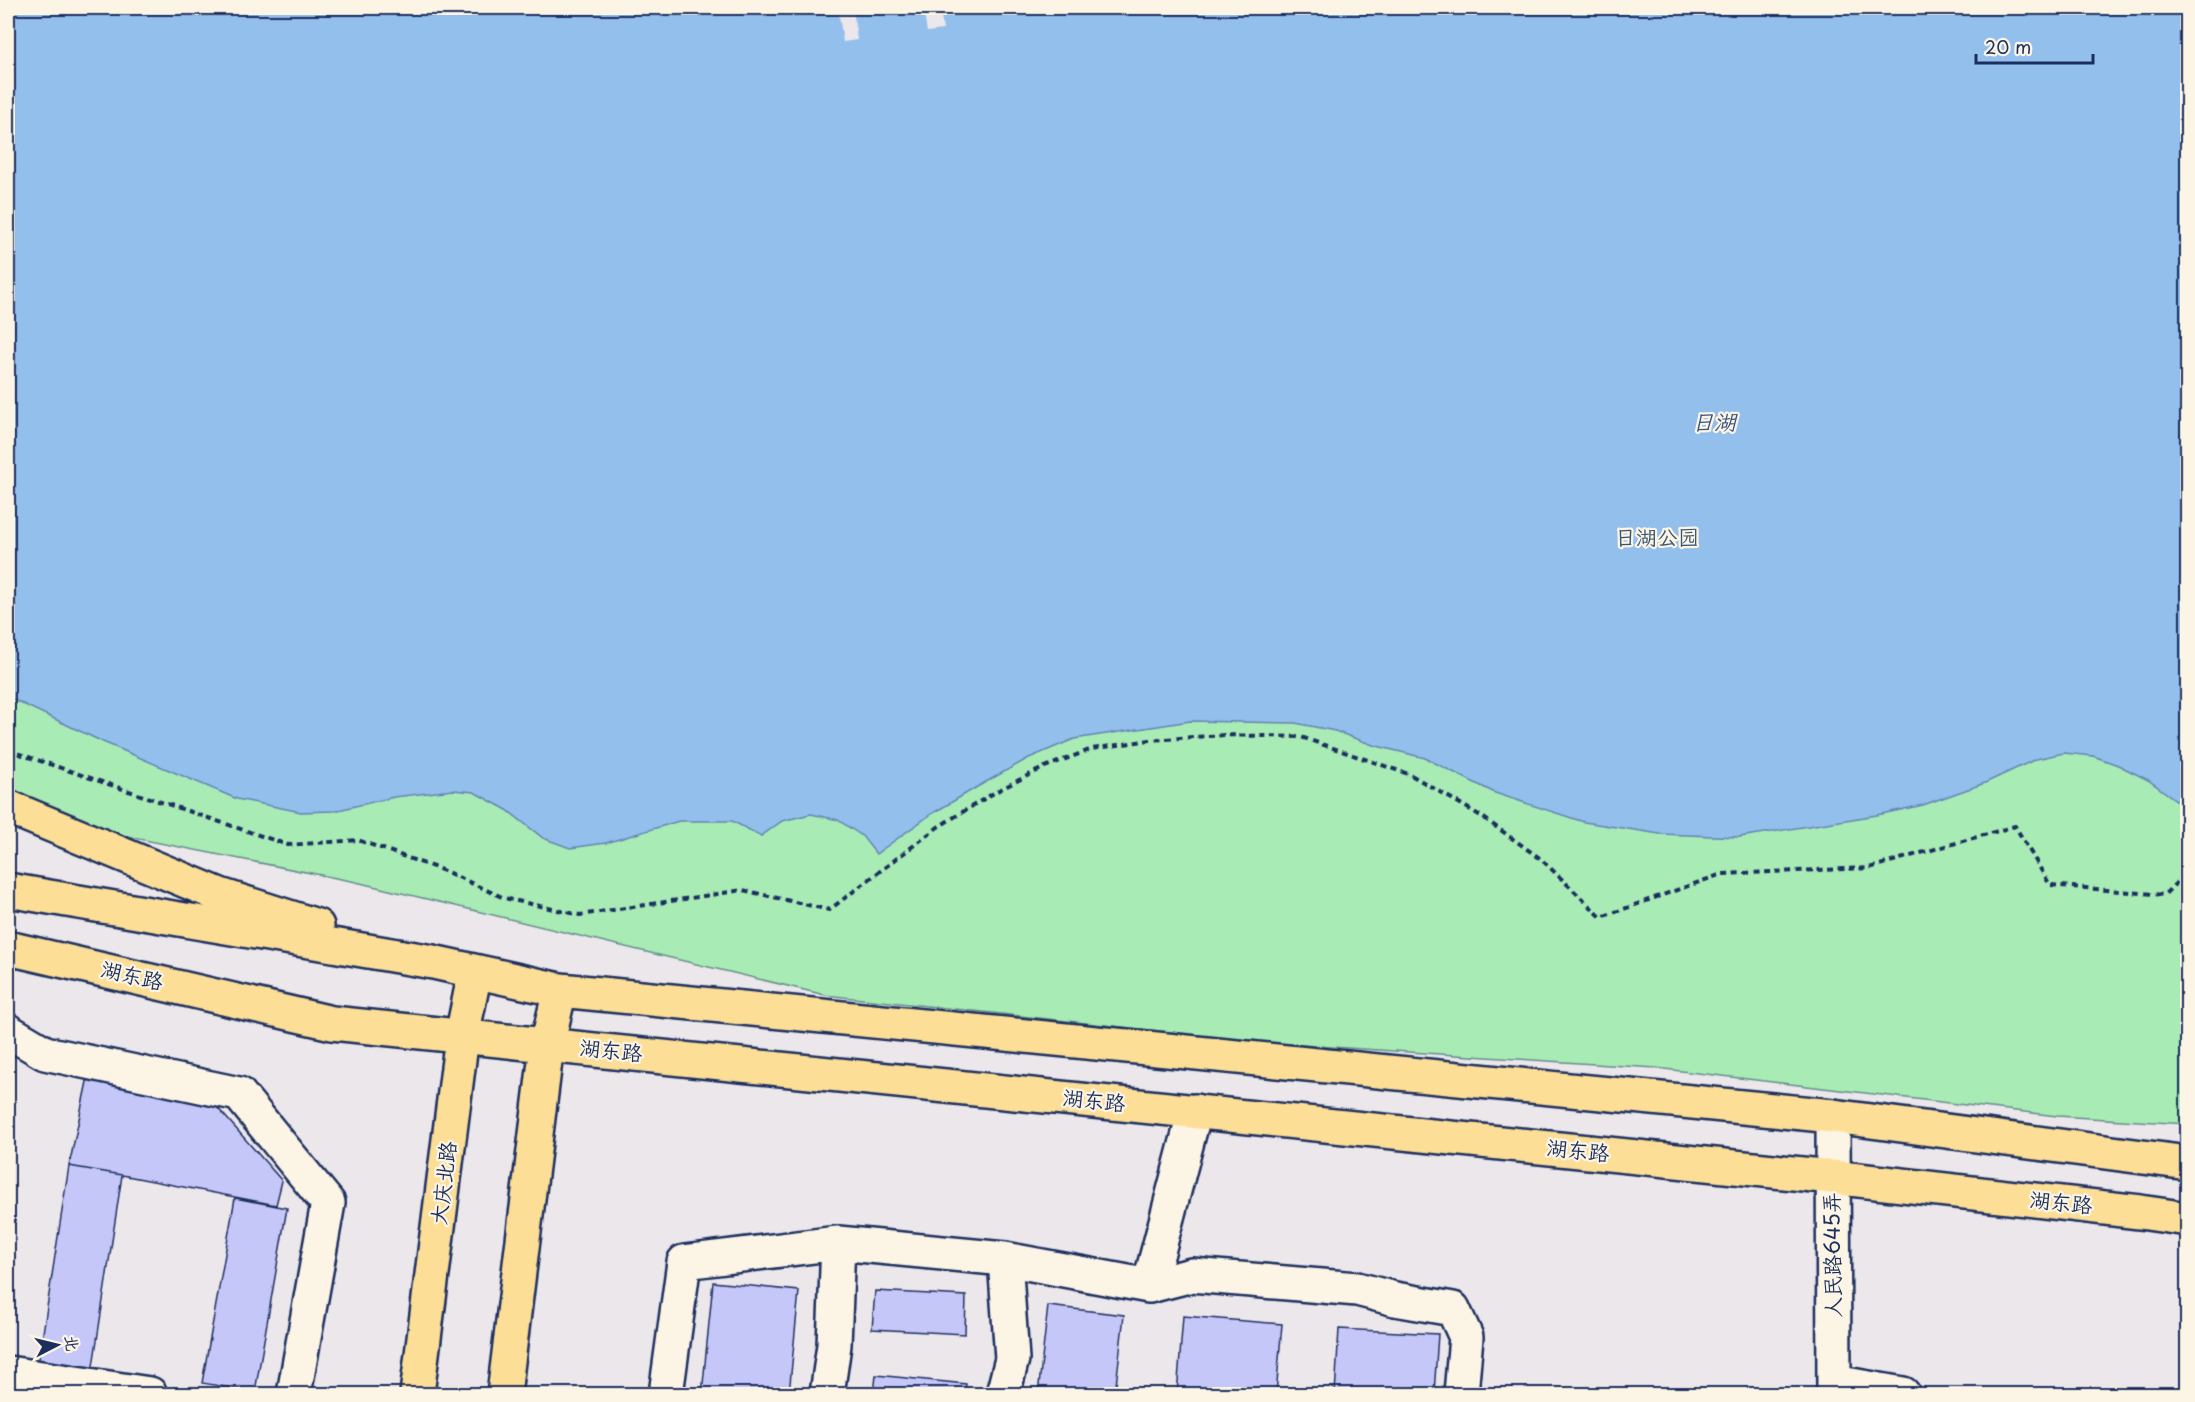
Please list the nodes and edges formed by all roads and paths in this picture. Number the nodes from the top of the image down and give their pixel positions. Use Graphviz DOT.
graph roads {
  1 [pos="8,750"];
  2 [pos="8,807"];
  3 [pos="2187,871"];
  4 [pos="8,890"];
  5 [pos="8,948"];
  6 [pos="433,962"];
  7 [pos="475,972"];
  8 [pos="560,990"];
  9 [pos="8,1031"];
  10 [pos="462,1036"];
  11 [pos="547,1045"];
  12 [pos="1195,1111"];
  13 [pos="1833,1116"];
  14 [pos="2187,1163"];
  15 [pos="1832,1177"];
  16 [pos="2187,1219"];
  17 [pos="838,1243"];
  18 [pos="1005,1259"];
  19 [pos="1149,1286"];
  20 [pos="8,1373"];
  21 [pos="1834,1388"];
  22 [pos="150,1395"];
  23 [pos="294,1395"];
  24 [pos="417,1395"];
  25 [pos="504,1395"];
  26 [pos="666,1395"];
  27 [pos="827,1395"];
  28 [pos="1003,1395"];
  29 [pos="1461,1395"];
  30 [pos="1902,1395"];
  1 -- 3 [label="path"];
  2 -- 6 [label="main road"];
  4 -- 6 [label="main road"];
  5 -- 10 [label="main road, 湖东路"];
  6 -- 7 [label="main road"];
  7 -- 8 [label="main road"];
  7 -- 10 [label="main road, 大庆北路"];
  8 -- 11 [label="main road"];
  8 -- 13 [label="main road"];
  9 -- 23 [label="street"];
  10 -- 11 [label="main road, 湖东路"];
  10 -- 24 [label="main road, 大庆北路"];
  11 -- 12 [label="main road, 湖东路"];
  11 -- 25 [label="main road"];
  12 -- 15 [label="main road, 湖东路"];
  12 -- 19 [label="street"];
  13 -- 14 [label="main road"];
  13 -- 15 [label="street, 人民路645弄"];
  15 -- 16 [label="main road, 湖东路"];
  15 -- 21 [label="street, 人民路645弄"];
  17 -- 18 [label="street"];
  17 -- 26 [label="street"];
  17 -- 27 [label="street"];
  18 -- 19 [label="street"];
  18 -- 28 [label="street"];
  19 -- 29 [label="street"];
  20 -- 22 [label="street"];
  21 -- 30 [label="street"];
}
